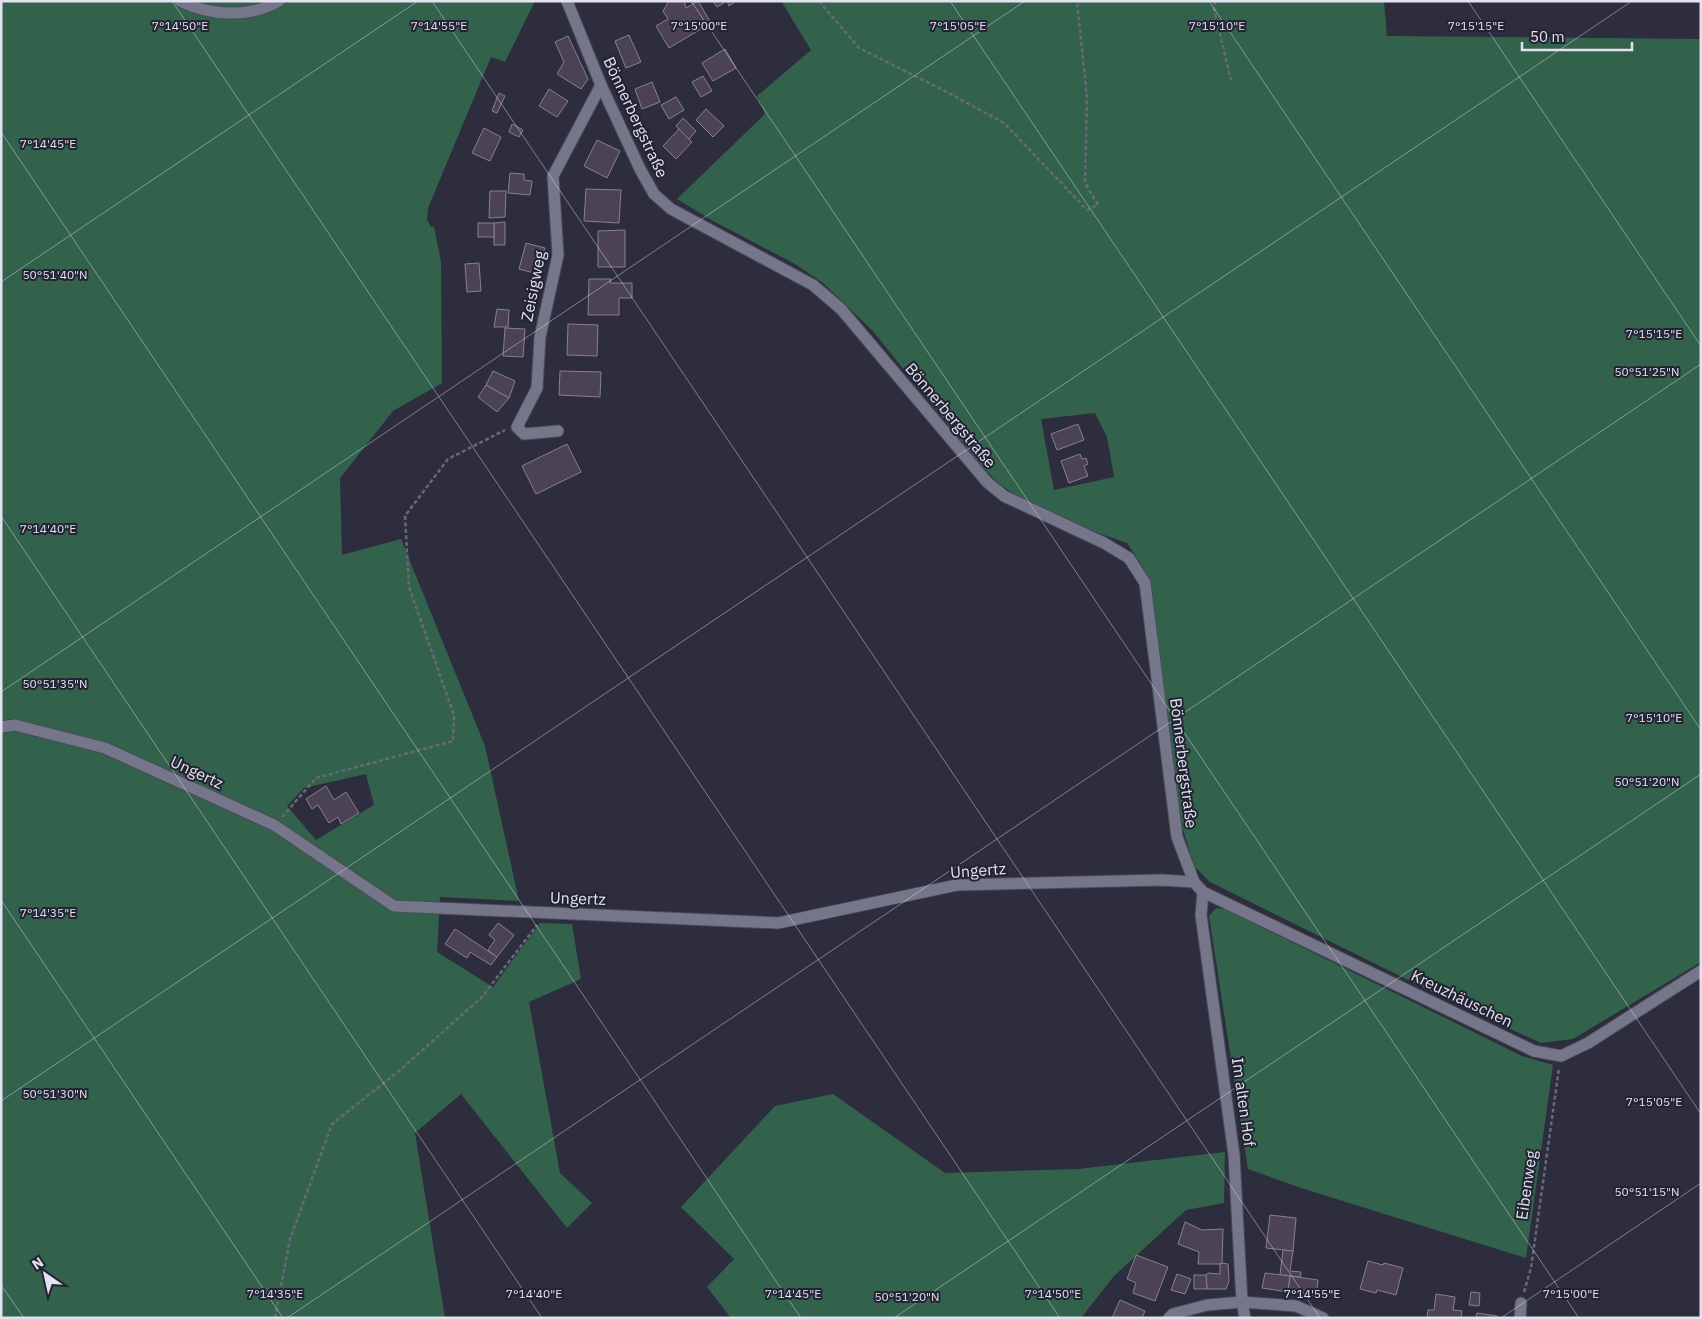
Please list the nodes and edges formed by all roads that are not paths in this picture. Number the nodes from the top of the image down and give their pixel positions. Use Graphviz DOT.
graph roads {
  1 [pos="180,1"];
  2 [pos="279,1"];
  3 [pos="567,1"];
  4 [pos="601,85"];
  5 [pos="558,431"];
  6 [pos="1,727"];
  7 [pos="1194,882"];
  8 [pos="1203,892"];
  9 [pos="1701,971"];
  10 [pos="1242,1302"];
  11 [pos="1521,1303"];
  12 [pos="1168,1318"];
  13 [pos="1245,1318"];
  14 [pos="1323,1318"];
  15 [pos="1520,1318"];
  1 -- 2 [label="street"];
  3 -- 4 [label="street, Bönnerbergstraße"];
  4 -- 5 [label="street, Zeisigweg"];
  4 -- 7 [label="street, Bönnerbergstraße"];
  6 -- 7 [label="street, Ungertz"];
  7 -- 8 [label="street, Bönnerbergstraße"];
  8 -- 9 [label="street, Kreuzhäuschen"];
  8 -- 10 [label="street, Im alten Hof"];
  10 -- 12 [label="street"];
  10 -- 13 [label="street, Im alten Hof"];
  10 -- 14 [label="street"];
  11 -- 15 [label="street"];
}
